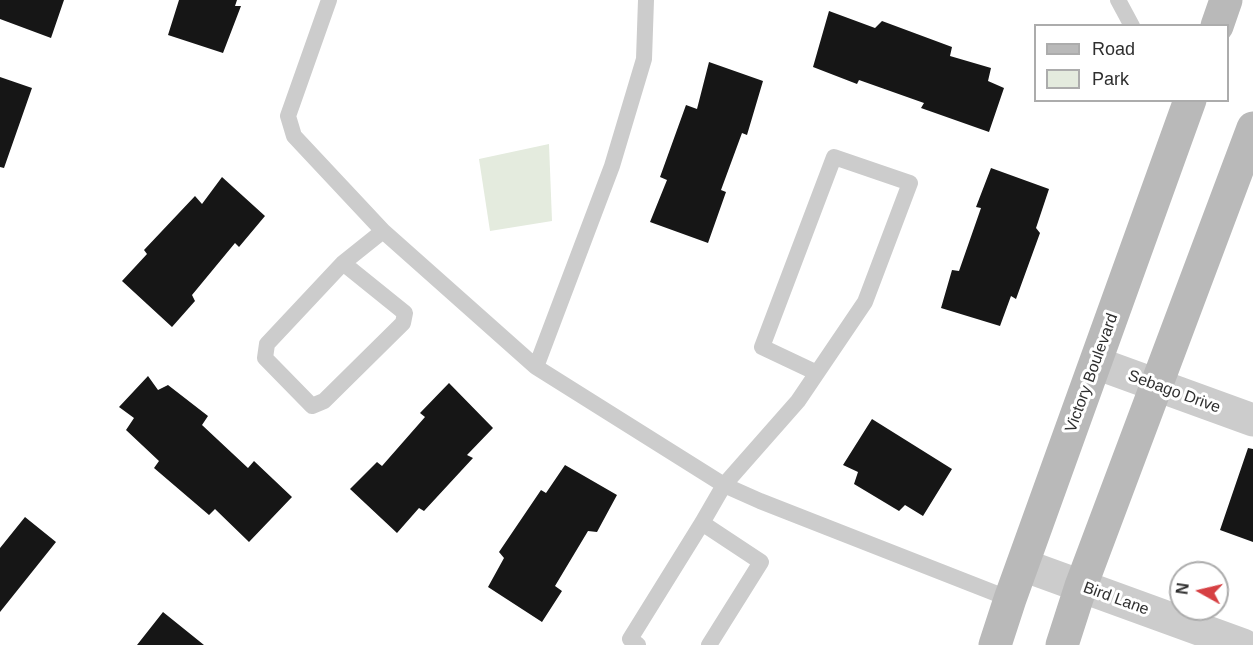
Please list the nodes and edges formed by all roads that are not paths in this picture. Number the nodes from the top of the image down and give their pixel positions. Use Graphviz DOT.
graph roads {
  1 [pos="329,0"];
  2 [pos="645,0"];
  3 [pos="1118,0"];
  4 [pos="1226,0"];
  5 [pos="1131,24"];
  6 [pos="1218,24"];
  7 [pos="1183,106"];
  8 [pos="1253,128"];
  9 [pos="383,231"];
  10 [pos="343,263"];
  11 [pos="1095,363"];
  12 [pos="536,367"];
  13 [pos="817,374"];
  14 [pos="1156,385"];
  15 [pos="1253,420"];
  16 [pos="724,485"];
  17 [pos="702,523"];
  18 [pos="1023,565"];
  19 [pos="1081,586"];
  20 [pos="1010,599"];
  21 [pos="1201,638"];
  22 [pos="638,645"];
  23 [pos="709,645"];
  24 [pos="995,645"];
  25 [pos="1062,645"];
  26 [pos="1243,645"];
  1 -- 9 [label="lane"];
  2 -- 12 [label="lane"];
  3 -- 5 [label="lane"];
  4 -- 6 [label="main road"];
  7 -- 11 [label="main road, Victory Boulevard"];
  8 -- 14 [label="main road"];
  9 -- 10 [label="lane"];
  9 -- 12 [label="lane"];
  10 -- 10 [label="lane"];
  11 -- 14 [label="street, Sebago Drive"];
  11 -- 18 [label="main road, Victory Boulevard"];
  12 -- 16 [label="lane"];
  13 -- 13 [label="lane"];
  13 -- 16 [label="lane"];
  14 -- 15 [label="street, Sebago Drive"];
  14 -- 19 [label="main road"];
  16 -- 17 [label="lane"];
  16 -- 20 [label="lane"];
  17 -- 22 [label="lane"];
  17 -- 23 [label="lane"];
  18 -- 19 [label="street, Bird Lane"];
  18 -- 20 [label="main road, Victory Boulevard"];
  19 -- 21 [label="street, Bird Lane"];
  19 -- 25 [label="main road"];
  20 -- 24 [label="main road, Victory Boulevard"];
  21 -- 26 [label="street, Bird Lane"];
}
